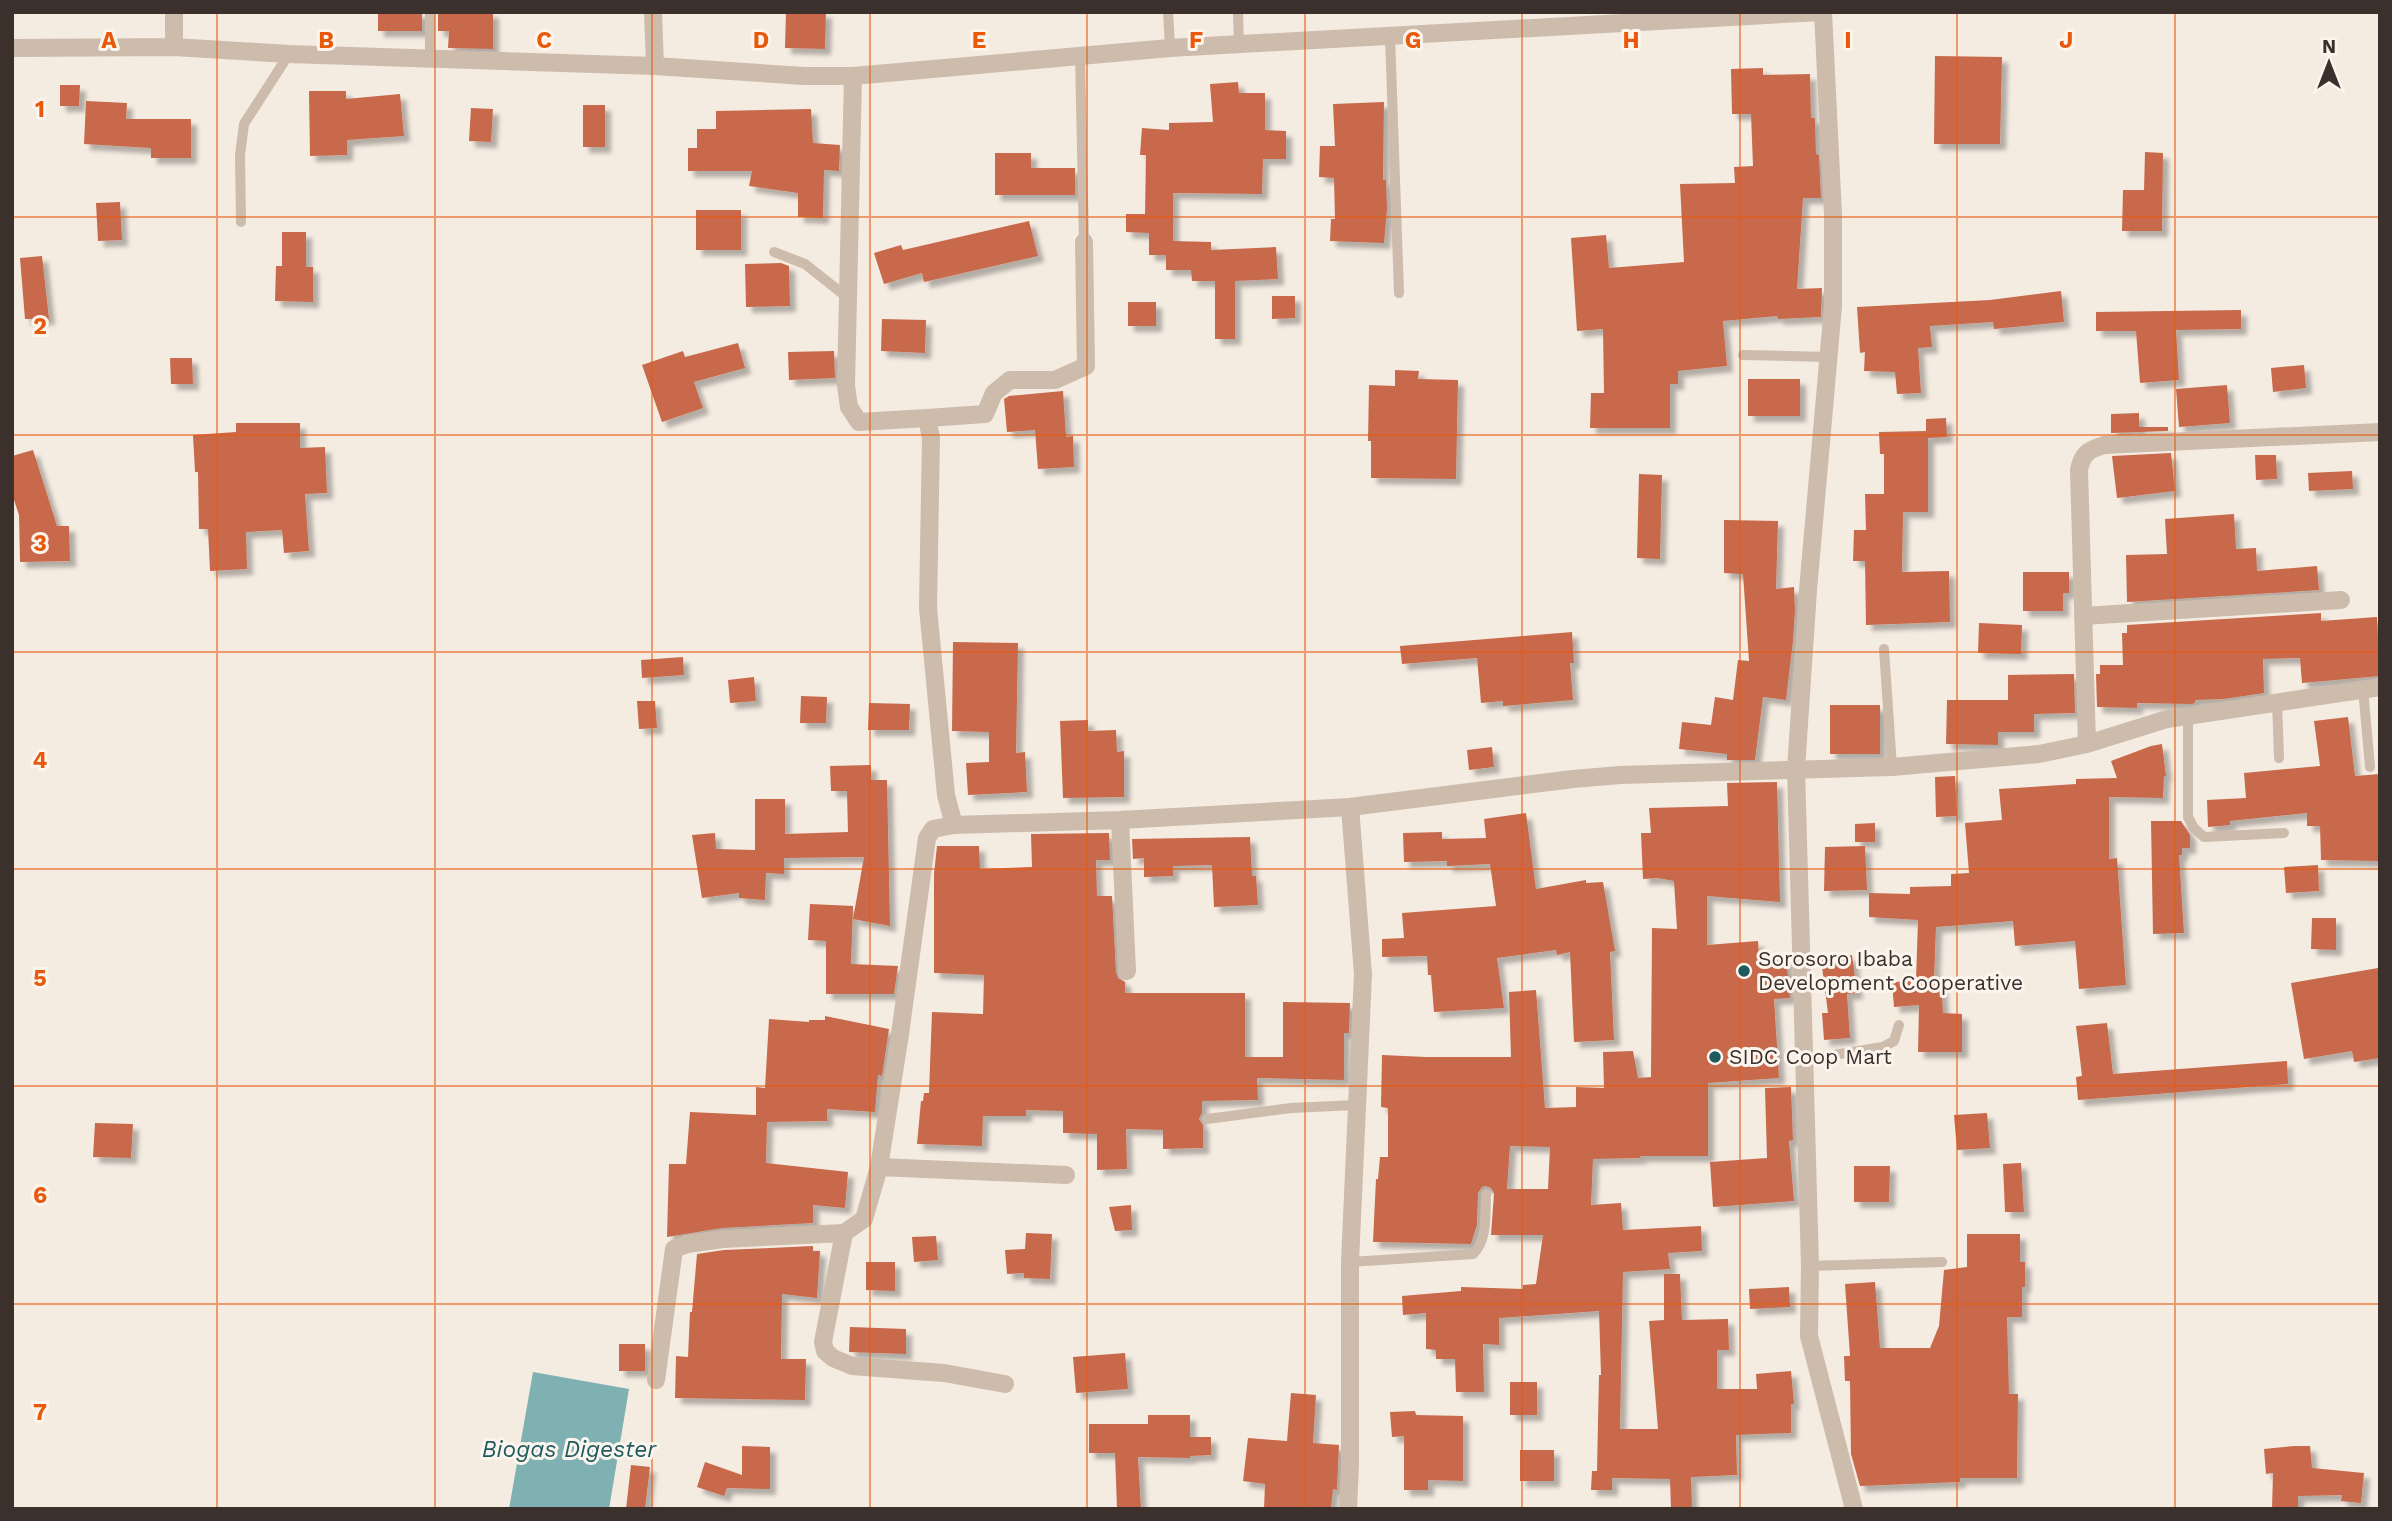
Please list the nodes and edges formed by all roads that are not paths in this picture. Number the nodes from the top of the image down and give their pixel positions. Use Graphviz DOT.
graph roads {
  1 [pos="174,12"];
  2 [pos="430,12"];
  3 [pos="653,12"];
  4 [pos="1168,12"];
  5 [pos="1238,12"];
  6 [pos="1821,12"];
  7 [pos="1390,36"];
  8 [pos="1239,44"];
  9 [pos="174,47"];
  10 [pos="12,48"];
  11 [pos="1170,48"];
  12 [pos="289,54"];
  13 [pos="1080,56"];
  14 [pos="430,59"];
  15 [pos="655,66"];
  16 [pos="853,76"];
  17 [pos="241,222"];
  18 [pos="1084,242"];
  19 [pos="774,251"];
  20 [pos="1398,293"];
  21 [pos="848,298"];
  22 [pos="1743,355"];
  23 [pos="1829,357"];
  24 [pos="928,418"];
  25 [pos="2380,432"];
  26 [pos="2341,600"];
  27 [pos="2082,616"];
  28 [pos="1884,649"];
  29 [pos="2371,688"];
  30 [pos="2277,701"];
  31 [pos="2188,716"];
  32 [pos="2087,744"];
  33 [pos="2279,758"];
  34 [pos="1892,767"];
  35 [pos="2370,767"];
  36 [pos="1796,769"];
  37 [pos="1350,807"];
  38 [pos="1120,820"];
  39 [pos="954,825"];
  40 [pos="2284,834"];
  41 [pos="1127,971"];
  42 [pos="1899,1025"];
  43 [pos="1802,1060"];
  44 [pos="1356,1105"];
  45 [pos="1207,1119"];
  46 [pos="879,1167"];
  47 [pos="1066,1175"];
  48 [pos="1486,1194"];
  49 [pos="844,1233"];
  50 [pos="1350,1262"];
  51 [pos="1942,1262"];
  52 [pos="1810,1266"];
  53 [pos="656,1380"];
  54 [pos="1005,1384"];
  55 [pos="1348,1509"];
  56 [pos="1854,1509"];
  1 -- 9 [label="street"];
  2 -- 14 [label="lane"];
  3 -- 15 [label="street"];
  4 -- 11 [label="lane"];
  5 -- 8 [label="lane"];
  6 -- 7 [label="street"];
  6 -- 23 [label="street"];
  7 -- 8 [label="street"];
  7 -- 20 [label="lane"];
  8 -- 11 [label="street"];
  9 -- 10 [label="street"];
  9 -- 12 [label="street"];
  11 -- 13 [label="street"];
  12 -- 14 [label="street"];
  12 -- 17 [label="lane"];
  13 -- 16 [label="street"];
  13 -- 18 [label="lane"];
  14 -- 15 [label="street"];
  15 -- 16 [label="street"];
  16 -- 21 [label="street"];
  18 -- 24 [label="street"];
  19 -- 21 [label="lane"];
  21 -- 24 [label="street"];
  22 -- 23 [label="lane"];
  23 -- 36 [label="street"];
  24 -- 39 [label="street"];
  25 -- 27 [label="street"];
  26 -- 27 [label="street"];
  27 -- 32 [label="street"];
  28 -- 34 [label="lane"];
  29 -- 30 [label="street"];
  29 -- 35 [label="lane"];
  30 -- 31 [label="street"];
  30 -- 33 [label="lane"];
  31 -- 32 [label="street"];
  31 -- 40 [label="lane"];
  32 -- 34 [label="street"];
  34 -- 36 [label="street"];
  36 -- 37 [label="street"];
  36 -- 43 [label="street"];
  37 -- 38 [label="street"];
  37 -- 44 [label="street"];
  38 -- 39 [label="street"];
  38 -- 41 [label="street"];
  39 -- 46 [label="street"];
  42 -- 43 [label="lane"];
  43 -- 52 [label="street"];
  44 -- 45 [label="lane"];
  44 -- 50 [label="street"];
  46 -- 47 [label="street"];
  46 -- 49 [label="street"];
  48 -- 50 [label="lane"];
  49 -- 53 [label="street"];
  49 -- 54 [label="street"];
  50 -- 55 [label="street"];
  51 -- 52 [label="lane"];
  52 -- 56 [label="street"];
}
